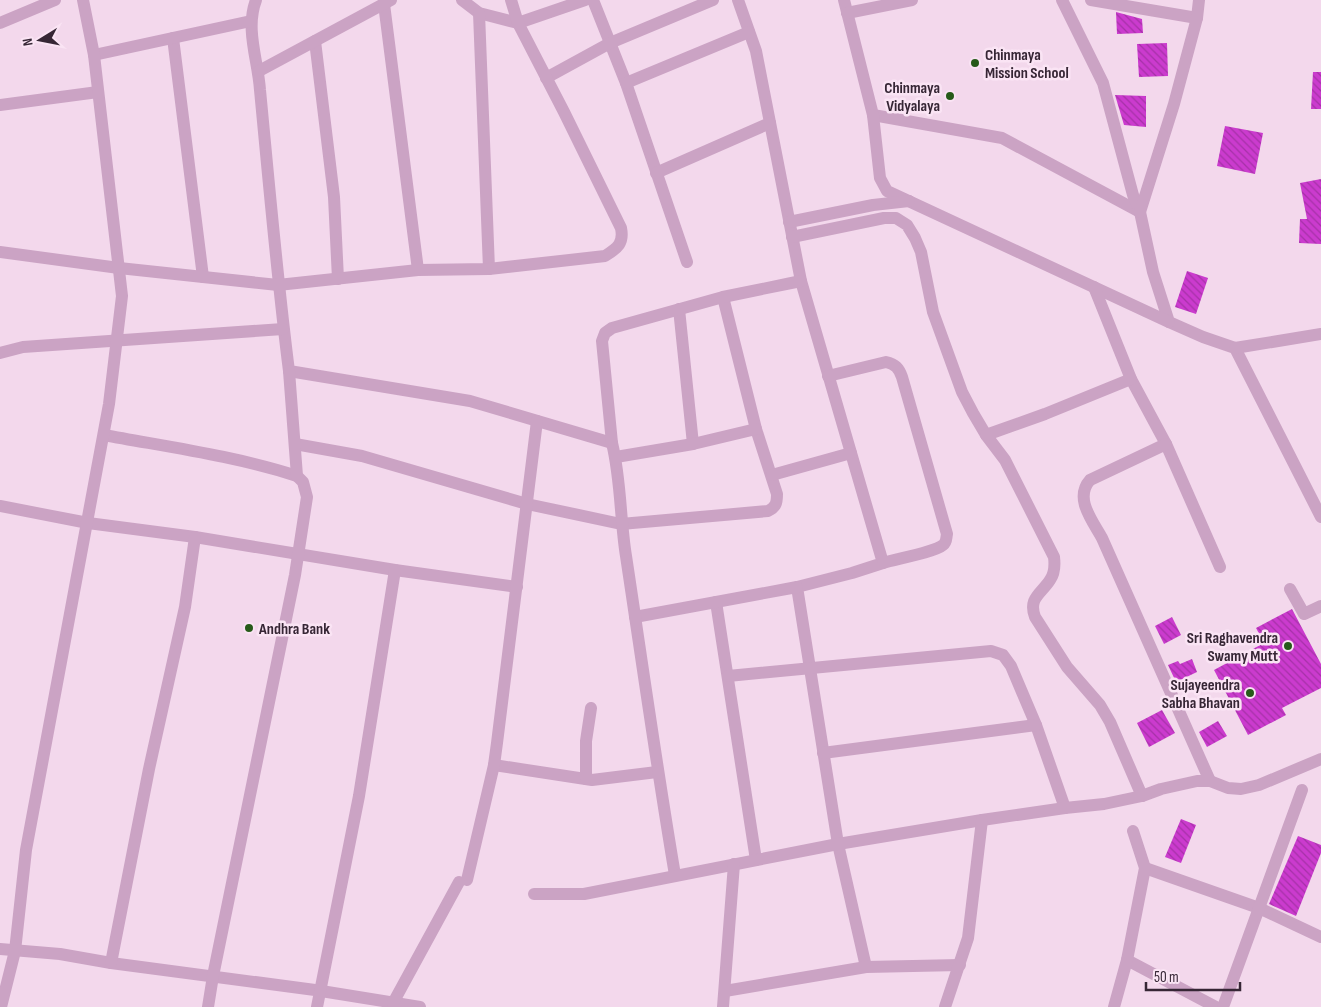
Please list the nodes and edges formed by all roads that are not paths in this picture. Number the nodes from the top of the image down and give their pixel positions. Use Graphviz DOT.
graph roads {
  1 [pos="54,0"];
  2 [pos="82,0"];
  3 [pos="256,0"];
  4 [pos="462,0"];
  5 [pos="511,0"];
  6 [pos="585,0"];
  7 [pos="592,0"];
  8 [pos="714,0"];
  9 [pos="738,0"];
  10 [pos="844,0"];
  11 [pos="912,0"];
  12 [pos="1062,0"];
  13 [pos="1091,0"];
  14 [pos="1199,0"];
  15 [pos="387,2"];
  16 [pos="479,13"];
  17 [pos="847,13"];
  18 [pos="1197,18"];
  19 [pos="251,21"];
  20 [pos="0,23"];
  21 [pos="518,23"];
  22 [pos="749,32"];
  23 [pos="173,38"];
  24 [pos="315,41"];
  25 [pos="610,43"];
  26 [pos="94,55"];
  27 [pos="259,72"];
  28 [pos="546,78"];
  29 [pos="626,83"];
  30 [pos="98,92"];
  31 [pos="0,105"];
  32 [pos="874,115"];
  33 [pos="770,123"];
  34 [pos="656,173"];
  35 [pos="909,201"];
  36 [pos="1140,212"];
  37 [pos="789,222"];
  38 [pos="792,237"];
  39 [pos="0,252"];
  40 [pos="687,262"];
  41 [pos="118,268"];
  42 [pos="489,269"];
  43 [pos="418,270"];
  44 [pos="203,277"];
  45 [pos="338,279"];
  46 [pos="801,281"];
  47 [pos="1094,287"];
  48 [pos="278,289"];
  49 [pos="724,297"];
  50 [pos="679,309"];
  51 [pos="1169,322"];
  52 [pos="283,325"];
  53 [pos="1321,334"];
  54 [pos="117,341"];
  55 [pos="1235,348"];
  56 [pos="0,353"];
  57 [pos="289,371"];
  58 [pos="828,376"];
  59 [pos="1131,379"];
  60 [pos="537,421"];
  61 [pos="756,429"];
  62 [pos="104,435"];
  63 [pos="986,435"];
  64 [pos="612,443"];
  65 [pos="295,444"];
  66 [pos="693,444"];
  67 [pos="1166,444"];
  68 [pos="851,453"];
  69 [pos="616,457"];
  70 [pos="772,475"];
  71 [pos="298,476"];
  72 [pos="527,504"];
  73 [pos="0,506"];
  74 [pos="1321,517"];
  75 [pos="88,524"];
  76 [pos="621,524"];
  77 [pos="195,537"];
  78 [pos="298,554"];
  79 [pos="883,563"];
  80 [pos="1220,566"];
  81 [pos="396,570"];
  82 [pos="518,587"];
  83 [pos="798,587"];
  84 [pos="1290,589"];
  85 [pos="716,602"];
  86 [pos="1321,606"];
  87 [pos="635,617"];
  88 [pos="809,669"];
  89 [pos="728,676"];
  90 [pos="591,708"];
  91 [pos="1036,725"];
  92 [pos="823,753"];
  93 [pos="1321,759"];
  94 [pos="494,765"];
  95 [pos="657,772"];
  96 [pos="586,779"];
  97 [pos="1210,781"];
  98 [pos="1302,790"];
  99 [pos="1142,796"];
  100 [pos="1065,808"];
  101 [pos="982,820"];
  102 [pos="1133,831"];
  103 [pos="838,844"];
  104 [pos="756,860"];
  105 [pos="734,864"];
  106 [pos="1146,868"];
  107 [pos="675,875"];
  108 [pos="534,894"];
  109 [pos="1259,908"];
  110 [pos="1321,937"];
  111 [pos="0,949"];
  112 [pos="15,951"];
  113 [pos="1127,960"];
  114 [pos="111,963"];
  115 [pos="960,965"];
  116 [pos="866,967"];
  117 [pos="213,976"];
  118 [pos="320,991"];
  119 [pos="725,991"];
  120 [pos="393,1003"];
  121 [pos="1,1007"];
  122 [pos="208,1007"];
  123 [pos="317,1007"];
  124 [pos="420,1007"];
  125 [pos="723,1007"];
  126 [pos="945,1007"];
  127 [pos="1114,1007"];
  128 [pos="1216,1007"];
  129 [pos="1223,1007"];
  1 -- 20 [label="street"];
  2 -- 26 [label="street"];
  3 -- 19 [label="street"];
  4 -- 16 [label="street"];
  5 -- 21 [label="street"];
  6 -- 21 [label="street"];
  7 -- 25 [label="street"];
  8 -- 25 [label="street"];
  9 -- 22 [label="street"];
  10 -- 17 [label="street"];
  11 -- 17 [label="street"];
  12 -- 36 [label="street"];
  13 -- 18 [label="street"];
  14 -- 18 [label="street"];
  15 -- 24 [label="street"];
  15 -- 43 [label="street"];
  16 -- 21 [label="street"];
  16 -- 42 [label="street"];
  17 -- 32 [label="street"];
  18 -- 36 [label="street"];
  19 -- 23 [label="street"];
  19 -- 27 [label="street"];
  21 -- 28 [label="street"];
  22 -- 29 [label="street"];
  22 -- 33 [label="street"];
  23 -- 26 [label="street"];
  23 -- 44 [label="street"];
  24 -- 27 [label="street"];
  24 -- 45 [label="street"];
  25 -- 28 [label="street"];
  25 -- 29 [label="street"];
  26 -- 30 [label="street"];
  27 -- 48 [label="street"];
  28 -- 42 [label="street"];
  29 -- 34 [label="street"];
  30 -- 31 [label="street"];
  30 -- 41 [label="street"];
  32 -- 35 [label="street"];
  32 -- 36 [label="street"];
  33 -- 34 [label="street"];
  33 -- 37 [label="street"];
  34 -- 40 [label="street"];
  35 -- 37 [label="street"];
  35 -- 47 [label="street"];
  36 -- 51 [label="street"];
  37 -- 38 [label="street"];
  38 -- 46 [label="street"];
  38 -- 63 [label="street"];
  39 -- 41 [label="street"];
  41 -- 44 [label="street"];
  41 -- 54 [label="street"];
  42 -- 43 [label="street"];
  43 -- 45 [label="street"];
  44 -- 48 [label="street"];
  45 -- 48 [label="street"];
  46 -- 49 [label="street"];
  46 -- 58 [label="street"];
  47 -- 51 [label="street"];
  47 -- 59 [label="street"];
  48 -- 52 [label="street"];
  49 -- 50 [label="street"];
  49 -- 61 [label="street"];
  50 -- 64 [label="street"];
  50 -- 66 [label="street"];
  51 -- 55 [label="street"];
  52 -- 54 [label="street"];
  52 -- 57 [label="street"];
  53 -- 55 [label="street"];
  54 -- 56 [label="street"];
  54 -- 62 [label="street"];
  55 -- 74 [label="street"];
  57 -- 60 [label="street"];
  57 -- 65 [label="street"];
  58 -- 68 [label="street"];
  58 -- 79 [label="street"];
  59 -- 63 [label="street"];
  59 -- 67 [label="street"];
  60 -- 64 [label="street"];
  60 -- 72 [label="street"];
  61 -- 66 [label="street"];
  61 -- 70 [label="street"];
  62 -- 71 [label="street"];
  62 -- 75 [label="street"];
  63 -- 99 [label="street"];
  64 -- 69 [label="street"];
  65 -- 71 [label="street"];
  65 -- 72 [label="street"];
  66 -- 69 [label="street"];
  67 -- 80 [label="street"];
  67 -- 97 [label="street"];
  68 -- 70 [label="street"];
  68 -- 79 [label="street"];
  69 -- 76 [label="street"];
  70 -- 76 [label="street"];
  71 -- 78 [label="street"];
  72 -- 76 [label="street"];
  72 -- 82 [label="street"];
  73 -- 75 [label="street"];
  75 -- 77 [label="street"];
  75 -- 112 [label="street"];
  76 -- 87 [label="street"];
  77 -- 78 [label="street"];
  77 -- 114 [label="street"];
  78 -- 81 [label="street"];
  78 -- 117 [label="street"];
  79 -- 83 [label="street"];
  81 -- 82 [label="street"];
  81 -- 118 [label="street"];
  82 -- 94 [label="street"];
  83 -- 85 [label="street"];
  83 -- 88 [label="street"];
  84 -- 86 [label="street"];
  85 -- 87 [label="street"];
  85 -- 89 [label="street"];
  87 -- 95 [label="street"];
  88 -- 89 [label="street"];
  88 -- 91 [label="street"];
  88 -- 92 [label="street"];
  89 -- 104 [label="street"];
  90 -- 96 [label="street"];
  91 -- 92 [label="street"];
  91 -- 100 [label="street"];
  92 -- 103 [label="street"];
  93 -- 97 [label="street"];
  94 -- 96 [label="street"];
  94 -- 120 [label="street"];
  95 -- 96 [label="street"];
  95 -- 107 [label="street"];
  97 -- 99 [label="street"];
  98 -- 109 [label="street"];
  99 -- 100 [label="street"];
  100 -- 101 [label="street"];
  101 -- 103 [label="street"];
  101 -- 115 [label="street"];
  102 -- 106 [label="street"];
  103 -- 104 [label="street"];
  103 -- 116 [label="street"];
  104 -- 105 [label="street"];
  105 -- 107 [label="street"];
  105 -- 119 [label="street"];
  106 -- 109 [label="street"];
  106 -- 113 [label="street"];
  107 -- 108 [label="street"];
  109 -- 110 [label="street"];
  109 -- 129 [label="street"];
  111 -- 112 [label="street"];
  112 -- 114 [label="street"];
  112 -- 121 [label="street"];
  113 -- 127 [label="street"];
  113 -- 128 [label="street"];
  114 -- 117 [label="street"];
  115 -- 116 [label="street"];
  115 -- 126 [label="street"];
  116 -- 119 [label="street"];
  117 -- 118 [label="street"];
  117 -- 122 [label="street"];
  118 -- 120 [label="street"];
  118 -- 123 [label="street"];
  119 -- 125 [label="street"];
  120 -- 124 [label="street"];
}
